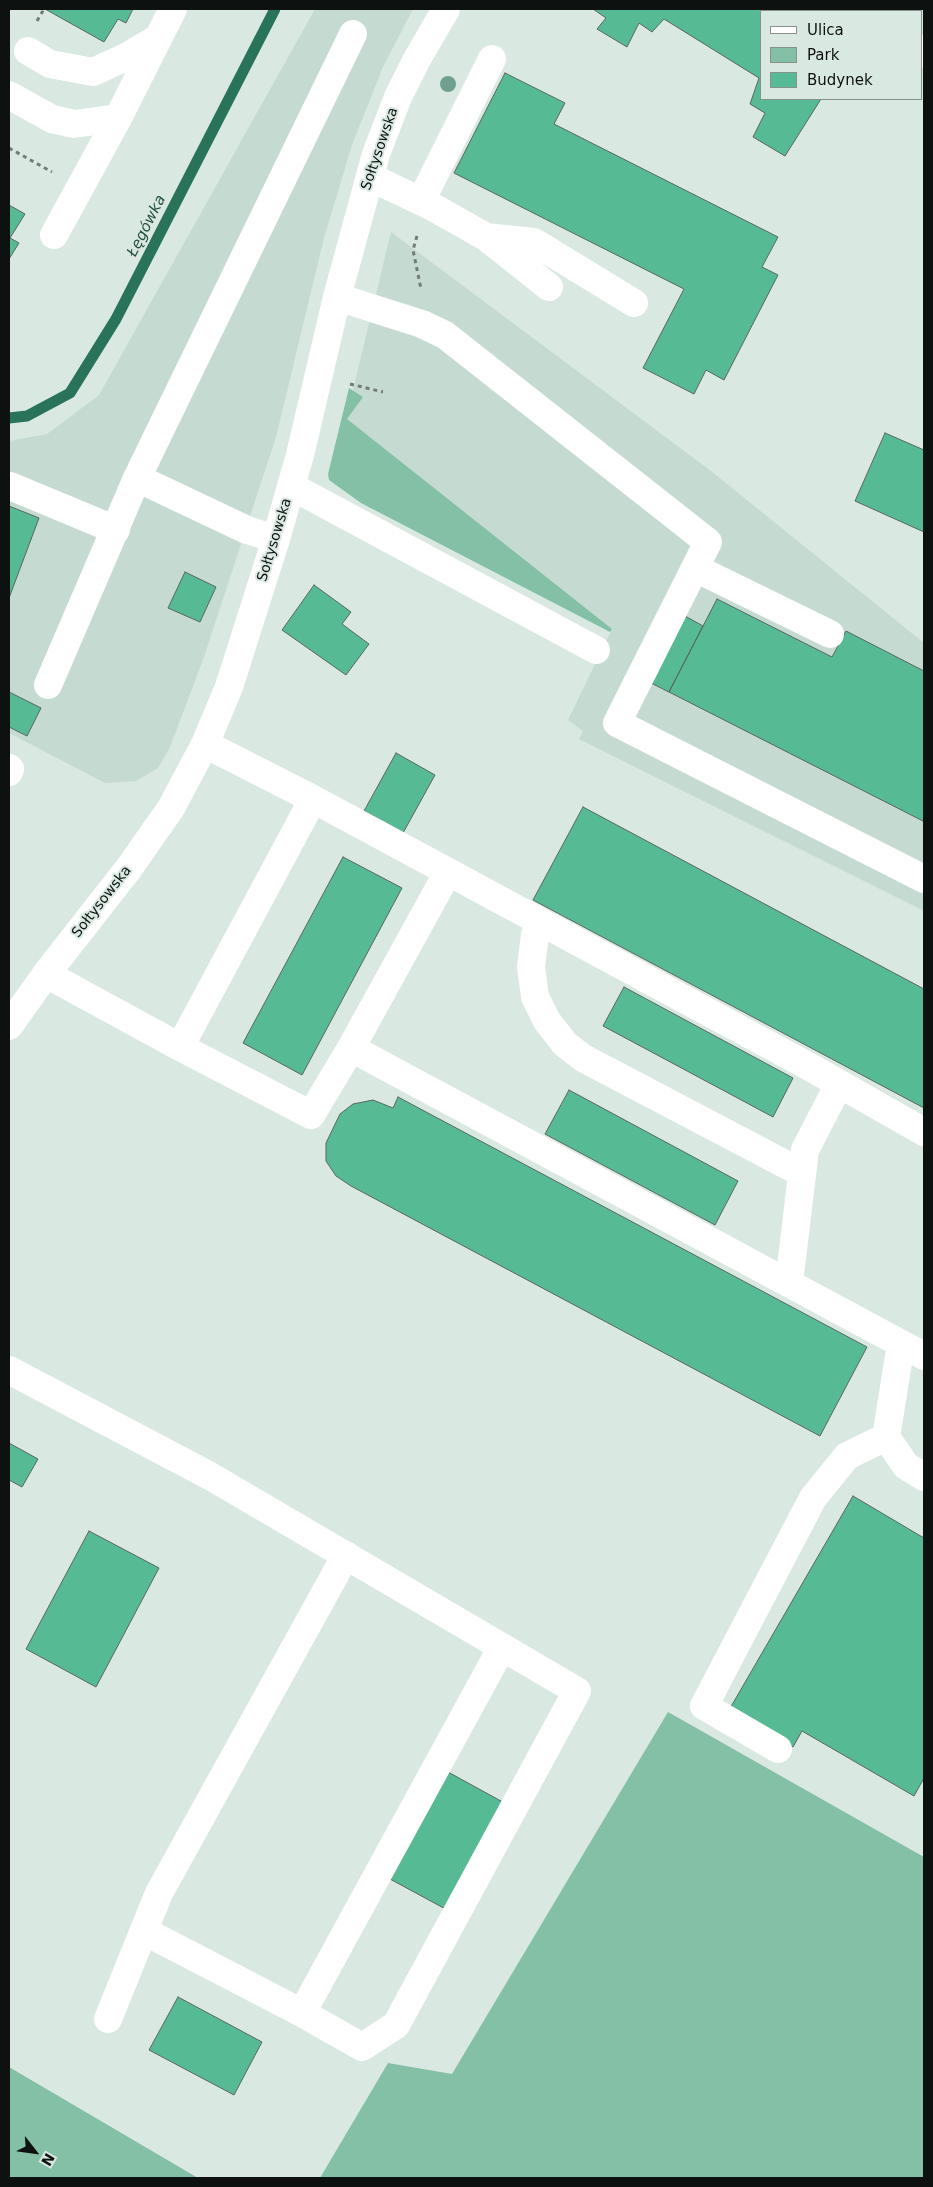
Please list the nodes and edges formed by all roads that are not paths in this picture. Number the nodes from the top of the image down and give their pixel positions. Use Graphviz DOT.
graph roads {
  1 [pos="173,9"];
  2 [pos="446,9"];
  3 [pos="353,34"];
  4 [pos="158,38"];
  5 [pos="28,51"];
  6 [pos="492,59"];
  7 [pos="9,95"];
  8 [pos="118,118"];
  9 [pos="370,177"];
  10 [pos="420,201"];
  11 [pos="54,235"];
  12 [pos="486,237"];
  13 [pos="550,287"];
  14 [pos="337,297"];
  15 [pos="634,303"];
  16 [pos="137,478"];
  17 [pos="10,486"];
  18 [pos="291,486"];
  19 [pos="116,530"];
  20 [pos="276,539"];
  21 [pos="694,568"];
  22 [pos="830,634"];
  23 [pos="596,650"];
  24 [pos="48,685"];
  25 [pos="205,744"];
  26 [pos="9,768"];
  27 [pos="9,772"];
  28 [pos="314,799"];
  29 [pos="448,872"];
  30 [pos="924,879"];
  31 [pos="540,922"];
  32 [pos="46,974"];
  33 [pos="9,1026"];
  34 [pos="180,1047"];
  35 [pos="351,1048"];
  36 [pos="839,1084"];
  37 [pos="924,1132"];
  38 [pos="802,1173"];
  39 [pos="789,1283"];
  40 [pos="913,1350"];
  41 [pos="9,1370"];
  42 [pos="886,1437"];
  43 [pos="924,1477"];
  44 [pos="346,1555"];
  45 [pos="502,1646"];
  46 [pos="778,1749"];
  47 [pos="144,1931"];
  48 [pos="302,2013"];
  49 [pos="108,2019"];
  1 -- 4 [label="street"];
  2 -- 9 [label="street, Sołtysowska"];
  3 -- 16 [label="street"];
  4 -- 5 [label="street"];
  4 -- 8 [label="street"];
  6 -- 10 [label="street"];
  7 -- 8 [label="street"];
  8 -- 11 [label="street"];
  9 -- 10 [label="street"];
  9 -- 14 [label="street, Sołtysowska"];
  10 -- 12 [label="street"];
  12 -- 13 [label="street"];
  12 -- 15 [label="street"];
  14 -- 18 [label="street, Sołtysowska"];
  14 -- 21 [label="street"];
  16 -- 19 [label="street"];
  16 -- 20 [label="street"];
  17 -- 19 [label="street"];
  18 -- 20 [label="street, Sołtysowska"];
  18 -- 23 [label="street"];
  19 -- 24 [label="street"];
  20 -- 25 [label="street, Sołtysowska"];
  21 -- 22 [label="street"];
  21 -- 30 [label="street"];
  25 -- 28 [label="street"];
  25 -- 32 [label="street, Sołtysowska"];
  26 -- 27 [label="street"];
  28 -- 29 [label="street"];
  28 -- 34 [label="street"];
  29 -- 31 [label="street"];
  29 -- 35 [label="street"];
  31 -- 36 [label="street"];
  31 -- 38 [label="street"];
  32 -- 33 [label="street, Sołtysowska"];
  32 -- 34 [label="street"];
  34 -- 35 [label="street"];
  35 -- 39 [label="street"];
  36 -- 37 [label="street"];
  36 -- 38 [label="street"];
  38 -- 39 [label="street"];
  39 -- 40 [label="street"];
  40 -- 42 [label="street"];
  41 -- 44 [label="street"];
  42 -- 43 [label="street"];
  42 -- 46 [label="street"];
  44 -- 45 [label="street"];
  44 -- 47 [label="street"];
  45 -- 48 [label="street"];
  45 -- 48 [label="street"];
  47 -- 48 [label="street"];
  47 -- 49 [label="street"];
}
